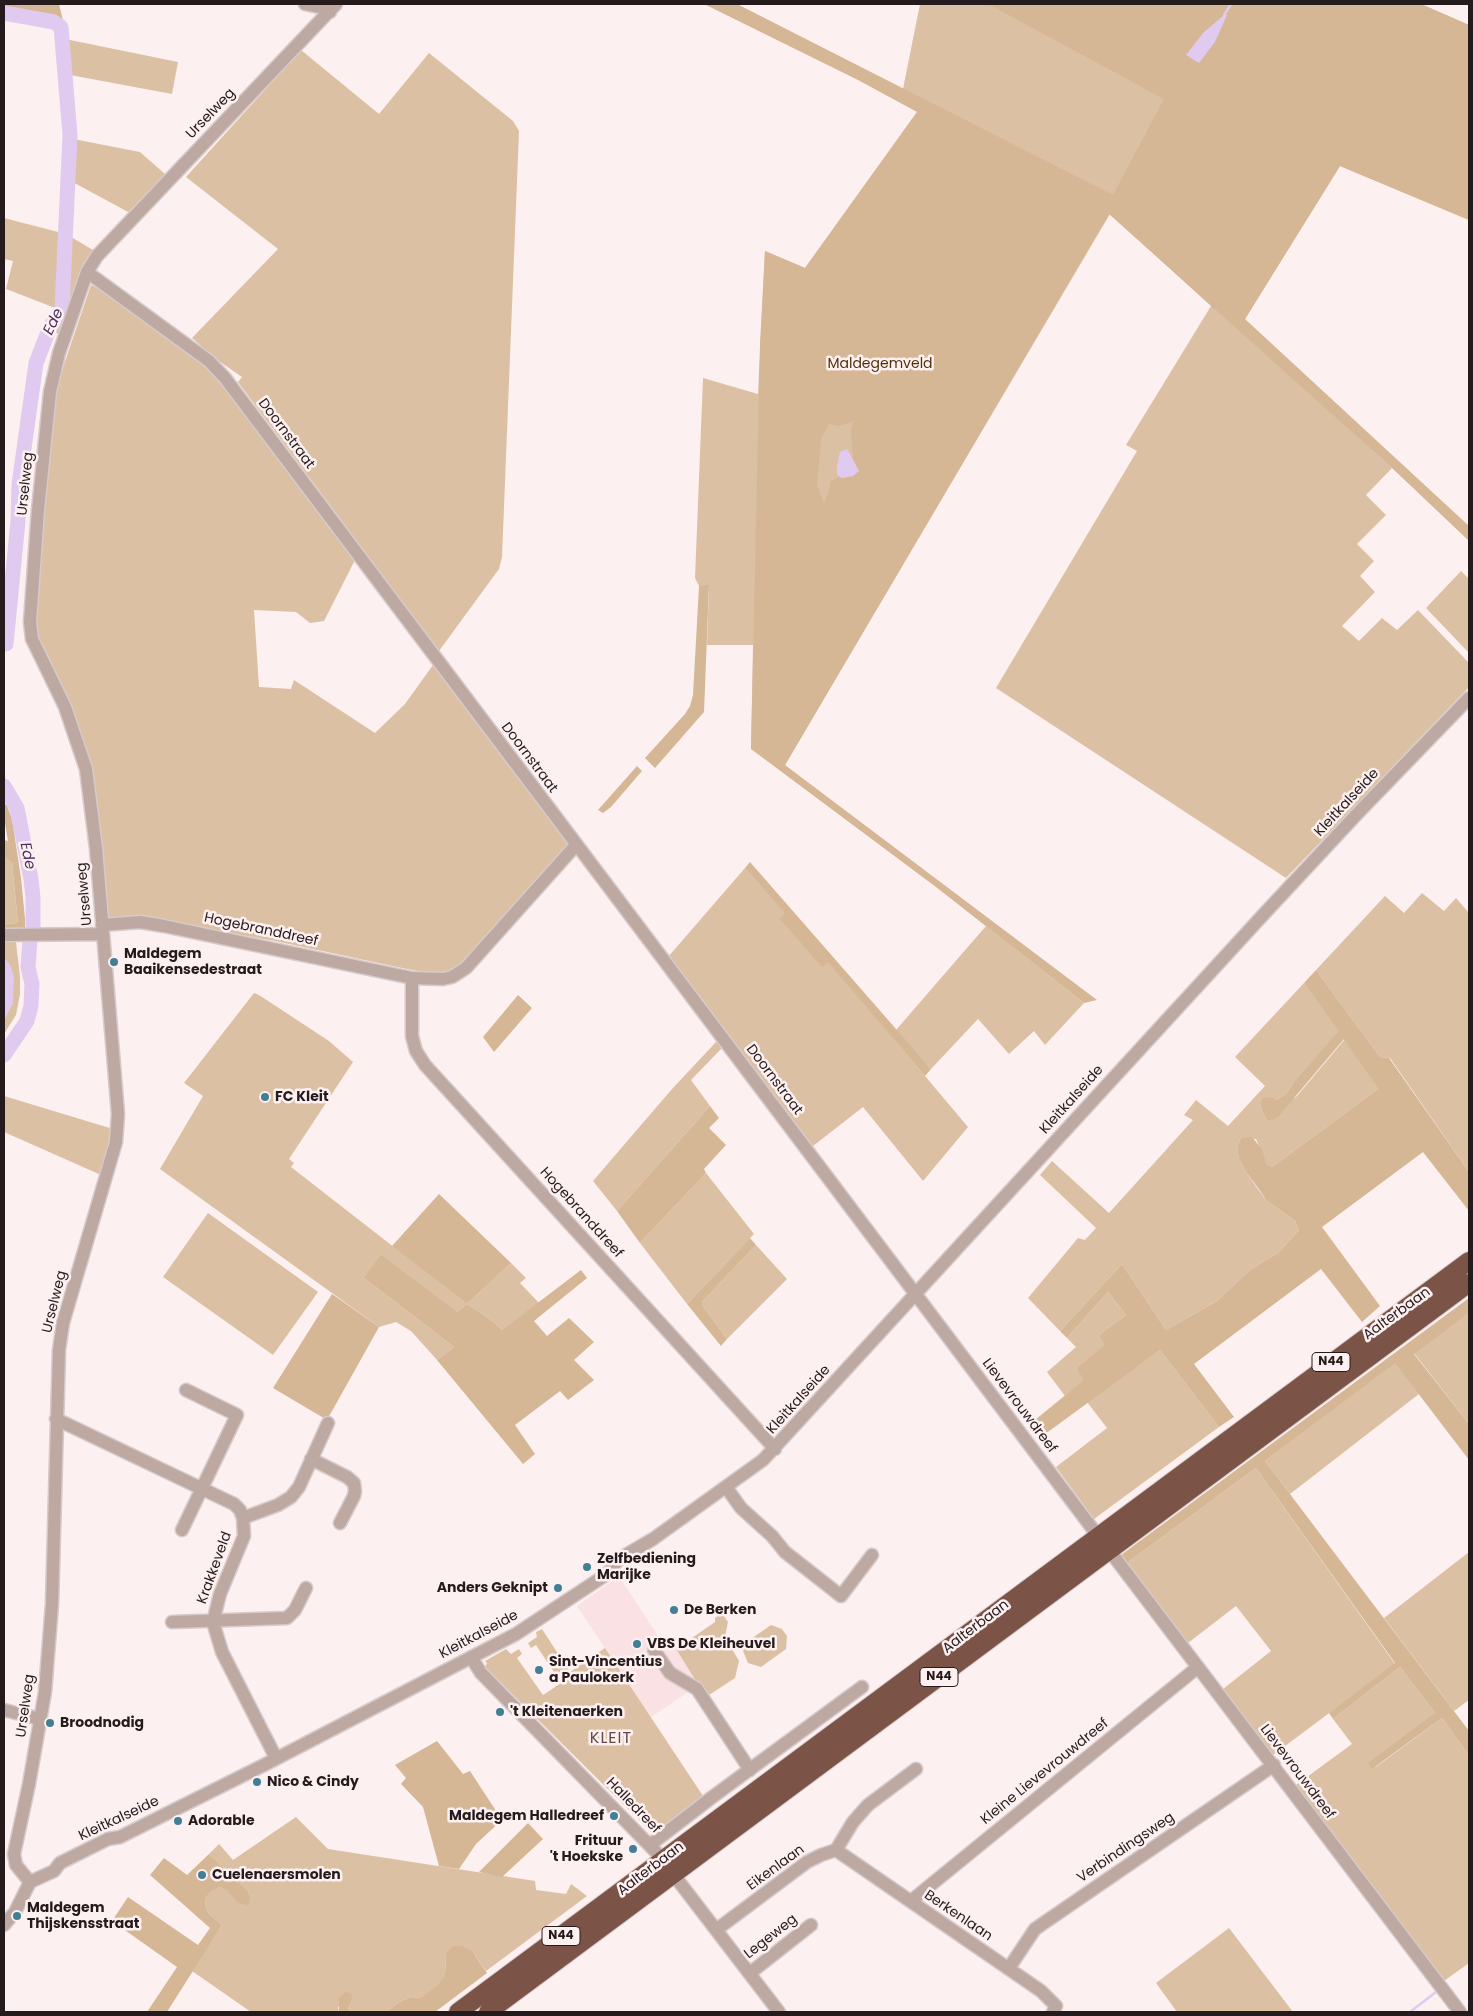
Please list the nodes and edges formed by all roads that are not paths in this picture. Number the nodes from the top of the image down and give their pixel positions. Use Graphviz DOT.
graph roads {
  1 [pos="305,4"];
  2 [pos="333,8"];
  3 [pos="87,272"];
  4 [pos="1469,698"];
  5 [pos="576,845"];
  6 [pos="102,929"];
  7 [pos="4,934"];
  8 [pos="412,978"];
  9 [pos="1469,1261"];
  10 [pos="1469,1283"];
  11 [pos="916,1294"];
  12 [pos="186,1390"];
  13 [pos="56,1419"];
  14 [pos="328,1423"];
  15 [pos="774,1450"];
  16 [pos="311,1459"];
  17 [pos="726,1487"];
  18 [pos="202,1488"];
  19 [pos="243,1518"];
  20 [pos="340,1522"];
  21 [pos="182,1530"];
  22 [pos="1098,1536"];
  23 [pos="1109,1550"];
  24 [pos="872,1556"];
  25 [pos="306,1588"];
  26 [pos="172,1622"];
  27 [pos="213,1622"];
  28 [pos="654,1650"];
  29 [pos="471,1657"];
  30 [pos="1198,1667"];
  31 [pos="862,1687"];
  32 [pos="4,1710"];
  33 [pos="40,1719"];
  34 [pos="276,1758"];
  35 [pos="1274,1765"];
  36 [pos="916,1769"];
  37 [pos="750,1770"];
  38 [pos="650,1845"];
  39 [pos="836,1850"];
  40 [pos="663,1860"];
  41 [pos="674,1874"];
  42 [pos="30,1882"];
  43 [pos="910,1901"];
  44 [pos="4,1925"];
  45 [pos="811,1925"];
  46 [pos="716,1930"];
  47 [pos="1008,1968"];
  48 [pos="750,1973"];
  49 [pos="458,2012"];
  50 [pos="488,2012"];
  51 [pos="779,2012"];
  52 [pos="1053,2012"];
  53 [pos="1460,2012"];
  1 -- 2 [label="street"];
  2 -- 3 [label="street, Urselweg"];
  3 -- 5 [label="street, Doornstraat"];
  3 -- 6 [label="street, Urselweg"];
  4 -- 11 [label="street, Kleitkalseide"];
  5 -- 8 [label="street, Hogebranddreef"];
  5 -- 11 [label="street, Doornstraat"];
  6 -- 7 [label="street, Hogebranddreef"];
  6 -- 8 [label="street, Hogebranddreef"];
  6 -- 13 [label="street, Urselweg"];
  8 -- 15 [label="street, Hogebranddreef"];
  9 -- 22 [label="highway, Aalterbaan / N44"];
  10 -- 23 [label="highway, Aalterbaan / N44"];
  11 -- 15 [label="street, Kleitkalseide"];
  11 -- 22 [label="street, Lievevrouwdreef"];
  12 -- 18 [label="street"];
  13 -- 18 [label="street, Krakkeveld"];
  13 -- 33 [label="street, Urselweg"];
  14 -- 16 [label="street"];
  15 -- 17 [label="street, Kleitkalseide"];
  16 -- 19 [label="street"];
  16 -- 20 [label="street"];
  17 -- 24 [label="street"];
  17 -- 29 [label="street, Kleitkalseide"];
  18 -- 19 [label="street, Krakkeveld"];
  18 -- 21 [label="street"];
  19 -- 27 [label="street, Krakkeveld"];
  22 -- 40 [label="highway, Aalterbaan / N44"];
  23 -- 30 [label="street, Lievevrouwdreef"];
  23 -- 41 [label="highway, Aalterbaan / N44"];
  25 -- 27 [label="street, Krakkeveld"];
  26 -- 27 [label="street, Krakkeveld"];
  27 -- 34 [label="street, Krakkeveld"];
  28 -- 37 [label="street"];
  29 -- 34 [label="street, Kleitkalseide"];
  29 -- 38 [label="street, Halledreef"];
  30 -- 35 [label="street, Lievevrouwdreef"];
  30 -- 43 [label="street, Kleine Lievevrouwdreef"];
  31 -- 37 [label="street, Aalterbaan"];
  32 -- 33 [label="street"];
  33 -- 42 [label="street, Urselweg"];
  34 -- 42 [label="street, Kleitkalseide"];
  35 -- 47 [label="street, Verbindingsweg"];
  35 -- 53 [label="street, Lievevrouwdreef"];
  36 -- 39 [label="street"];
  37 -- 38 [label="street, Aalterbaan"];
  38 -- 40 [label="street, Halledreef"];
  39 -- 43 [label="street, Berkenlaan"];
  39 -- 46 [label="street, Eikenlaan"];
  40 -- 41 [label="street, Halledreef"];
  40 -- 49 [label="highway, Aalterbaan / N44"];
  41 -- 46 [label="street, Halledreef"];
  41 -- 50 [label="highway, Aalterbaan / N44"];
  42 -- 44 [label="street"];
  43 -- 47 [label="street, Berkenlaan"];
  45 -- 48 [label="street, Legeweg"];
  46 -- 48 [label="street, Halledreef"];
  47 -- 52 [label="street, Berkenlaan"];
  48 -- 51 [label="street, Halledreef"];
}
